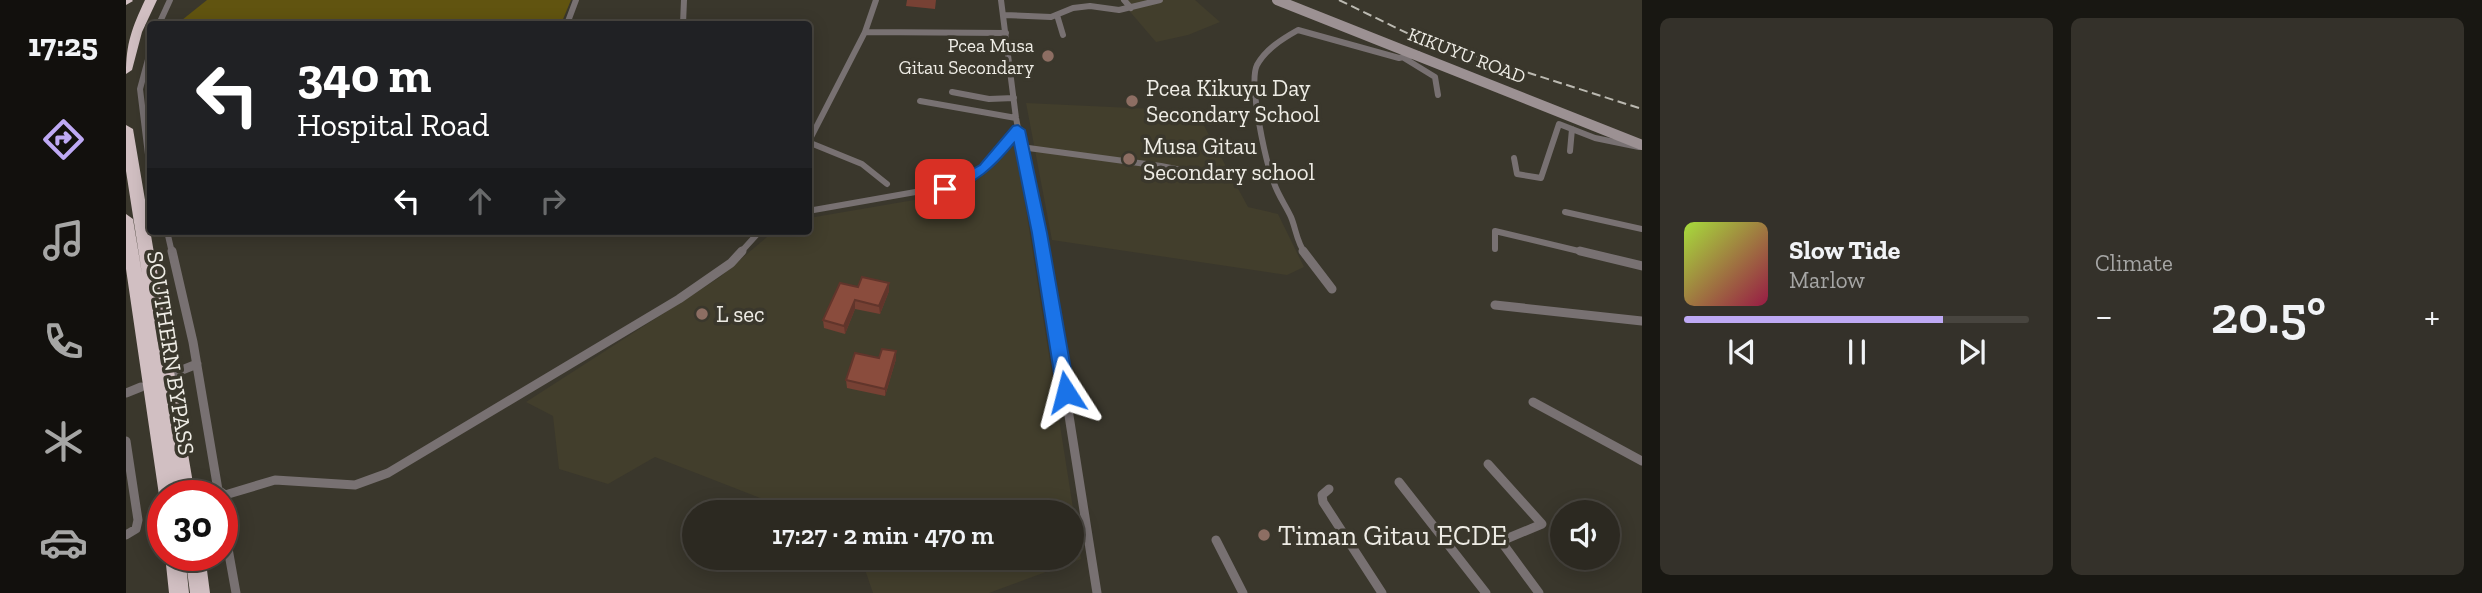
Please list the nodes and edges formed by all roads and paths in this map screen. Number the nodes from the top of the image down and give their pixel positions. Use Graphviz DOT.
graph roads {
  1 [pos="142,0"];
  2 [pos="151,0"];
  3 [pos="170,0"];
  4 [pos="576,0"];
  5 [pos="684,0"];
  6 [pos="876,0"];
  7 [pos="1001,0"];
  8 [pos="1124,0"];
  9 [pos="1160,0"];
  10 [pos="1277,0"];
  11 [pos="1130,8"];
  12 [pos="1004,15"];
  13 [pos="1057,15"];
  14 [pos="160,21"];
  15 [pos="567,21"];
  16 [pos="683,21"];
  17 [pos="865,32"];
  18 [pos="1006,33"];
  19 [pos="126,34"];
  20 [pos="1063,35"];
  21 [pos="1418,54"];
  22 [pos="1404,58"];
  23 [pos="147,63"];
  24 [pos="126,70"];
  25 [pos="952,92"];
  26 [pos="1438,95"];
  27 [pos="1014,98"];
  28 [pos="920,101"];
  29 [pos="1016,118"];
  30 [pos="126,129"];
  31 [pos="1572,129"];
  32 [pos="1018,130"];
  33 [pos="812,136"];
  34 [pos="812,143"];
  35 [pos="147,146"];
  36 [pos="1642,146"];
  37 [pos="1021,147"];
  38 [pos="1570,151"];
  39 [pos="1514,159"];
  40 [pos="1216,177"];
  41 [pos="887,184"];
  42 [pos="812,210"];
  43 [pos="1564,212"];
  44 [pos="126,219"];
  45 [pos="1642,229"];
  46 [pos="168,235"];
  47 [pos="756,235"];
  48 [pos="1495,248"];
  49 [pos="1642,266"];
  50 [pos="1332,289"];
  51 [pos="1495,305"];
  52 [pos="1642,321"];
  53 [pos="197,364"];
  54 [pos="177,372"];
  55 [pos="141,387"];
  56 [pos="126,393"];
  57 [pos="1532,402"];
  58 [pos="126,441"];
  59 [pos="1642,461"];
  60 [pos="1488,464"];
  61 [pos="166,480"];
  62 [pos="184,480"];
  63 [pos="217,480"];
  64 [pos="1399,482"];
  65 [pos="1329,489"];
  66 [pos="238,491"];
  67 [pos="126,535"];
  68 [pos="1216,540"];
  69 [pos="177,571"];
  70 [pos="197,571"];
  71 [pos="232,571"];
  72 [pos="179,593"];
  73 [pos="200,593"];
  74 [pos="236,593"];
  75 [pos="1097,593"];
  76 [pos="1243,593"];
  77 [pos="1382,593"];
  78 [pos="1486,593"];
  79 [pos="1539,593"];
  1 -- 19 [label="highway"];
  2 -- 24 [label="highway"];
  3 -- 14 [label="street"];
  4 -- 15 [label="street"];
  5 -- 16 [label="street"];
  6 -- 17 [label="street"];
  7 -- 12 [label="street"];
  8 -- 11 [label="street"];
  9 -- 11 [label="street"];
  10 -- 21 [label="main road, KIKUYU ROAD"];
  11 -- 13 [label="street"];
  12 -- 13 [label="street"];
  12 -- 18 [label="street"];
  13 -- 20 [label="street"];
  17 -- 18 [label="street"];
  17 -- 33 [label="street"];
  18 -- 27 [label="street"];
  21 -- 22 [label="street"];
  21 -- 36 [label="main road, KIKUYU ROAD"];
  22 -- 26 [label="street"];
  22 -- 50 [label="street"];
  23 -- 35 [label="street"];
  25 -- 27 [label="street"];
  27 -- 29 [label="street"];
  28 -- 29 [label="street"];
  29 -- 32 [label="street"];
  30 -- 62 [label="highway, SOUTHERN BYPASS"];
  31 -- 36 [label="street"];
  31 -- 38 [label="street"];
  31 -- 39 [label="street"];
  32 -- 37 [label="street"];
  32 -- 42 [label="street"];
  34 -- 41 [label="street"];
  37 -- 40 [label="street"];
  37 -- 75 [label="street"];
  43 -- 45 [label="street"];
  44 -- 61 [label="highway, SOUTHERN BYPASS"];
  46 -- 53 [label="street"];
  47 -- 66 [label="street"];
  48 -- 49 [label="street"];
  51 -- 52 [label="street"];
  53 -- 54 [label="street"];
  53 -- 63 [label="street"];
  55 -- 56 [label="street"];
  57 -- 59 [label="street"];
  58 -- 67 [label="street"];
  60 -- 79 [label="street"];
  64 -- 78 [label="street"];
  65 -- 77 [label="street"];
  68 -- 76 [label="street"];
  69 -- 72 [label="highway"];
  70 -- 73 [label="highway"];
  71 -- 74 [label="street"];
}
